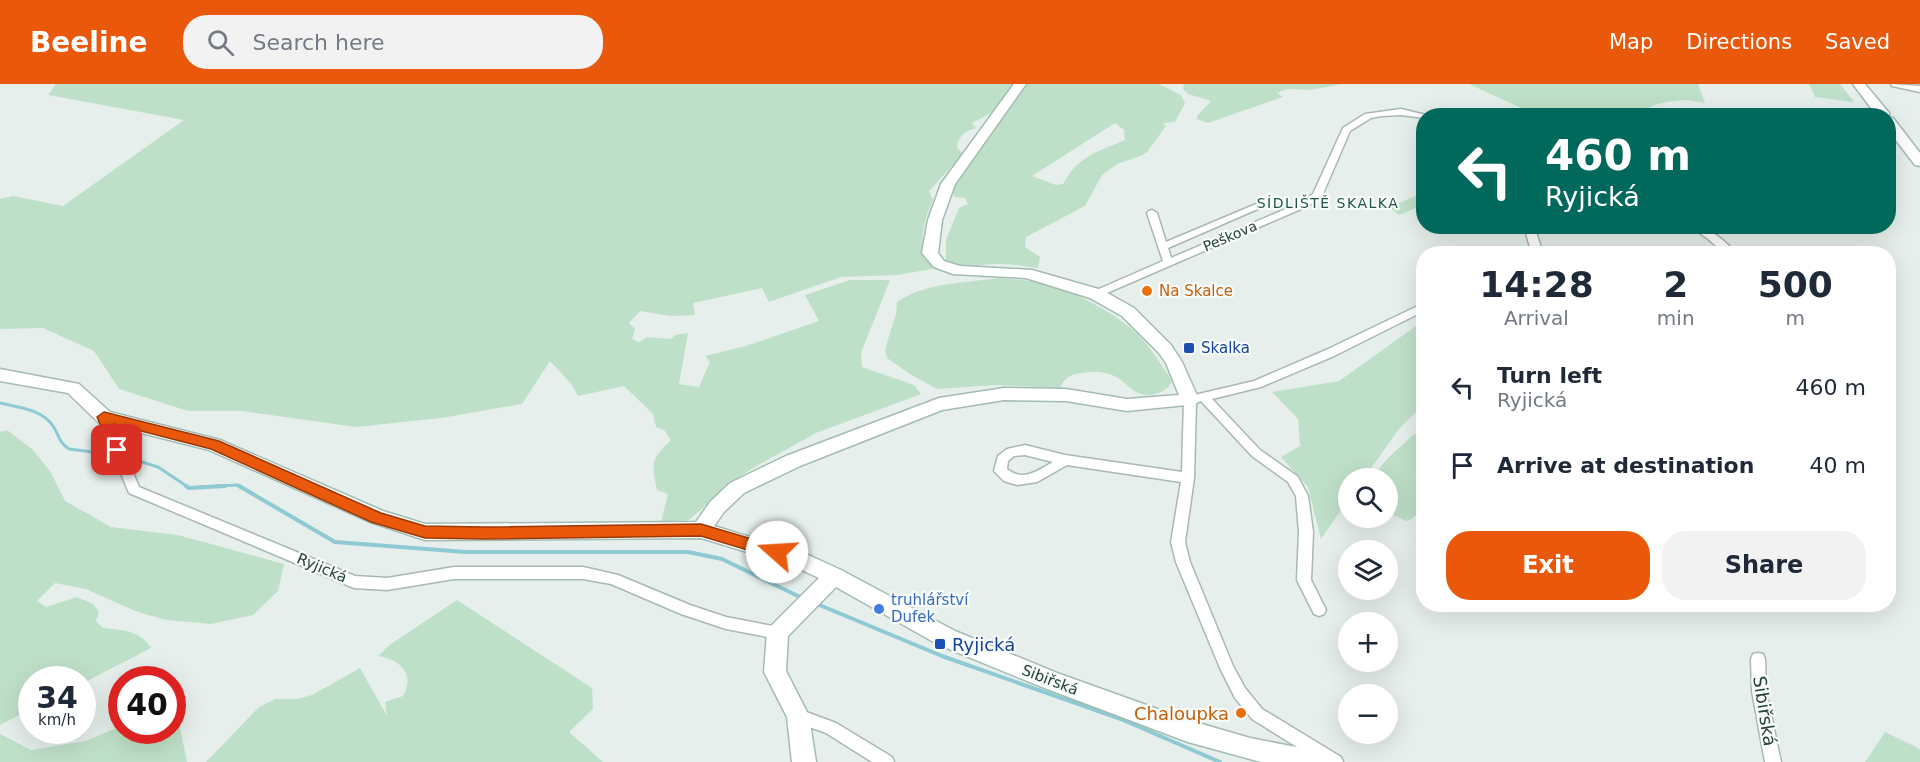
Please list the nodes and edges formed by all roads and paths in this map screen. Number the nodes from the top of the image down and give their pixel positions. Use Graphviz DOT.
graph roads {
  1 [pos="1020,84"];
  2 [pos="1859,84"];
  3 [pos="1894,84"];
  4 [pos="1920,89"];
  5 [pos="1878,108"];
  6 [pos="1416,114"];
  7 [pos="1896,131"];
  8 [pos="1920,162"];
  9 [pos="1264,204"];
  10 [pos="1152,213"];
  11 [pos="1708,234"];
  12 [pos="1723,246"];
  13 [pos="1162,247"];
  14 [pos="1168,262"];
  15 [pos="1096,294"];
  16 [pos="1416,310"];
  17 [pos="0,375"];
  18 [pos="1197,399"];
  19 [pos="104,417"];
  20 [pos="1065,460"];
  21 [pos="1188,478"];
  22 [pos="701,530"];
  23 [pos="834,576"];
  24 [pos="1319,610"];
  25 [pos="778,633"];
  26 [pos="1758,659"];
  27 [pos="798,716"];
  28 [pos="804,762"];
  29 [pos="886,762"];
  30 [pos="1317,762"];
  31 [pos="1335,762"];
  32 [pos="1773,762"];
  1 -- 15 [label="street"];
  2 -- 5 [label="street"];
  3 -- 4 [label="street"];
  6 -- 14 [label="street, Peškova"];
  7 -- 8 [label="street"];
  9 -- 13 [label="street"];
  10 -- 13 [label="street"];
  11 -- 12 [label="street"];
  13 -- 14 [label="street"];
  14 -- 15 [label="street, Peškova"];
  15 -- 18 [label="street"];
  16 -- 18 [label="street"];
  17 -- 19 [label="street, Ryjická"];
  18 -- 21 [label="street"];
  18 -- 22 [label="street"];
  18 -- 24 [label="street"];
  19 -- 22 [label="street, Sibiřská"];
  19 -- 25 [label="street, Ryjická"];
  20 -- 21 [label="street"];
  21 -- 31 [label="street"];
  22 -- 23 [label="street, Sibiřská"];
  23 -- 25 [label="street"];
  23 -- 30 [label="street, Sibiřská"];
  25 -- 27 [label="street"];
  26 -- 32 [label="street, Sibiřská"];
  27 -- 28 [label="street"];
  27 -- 29 [label="street"];
}
